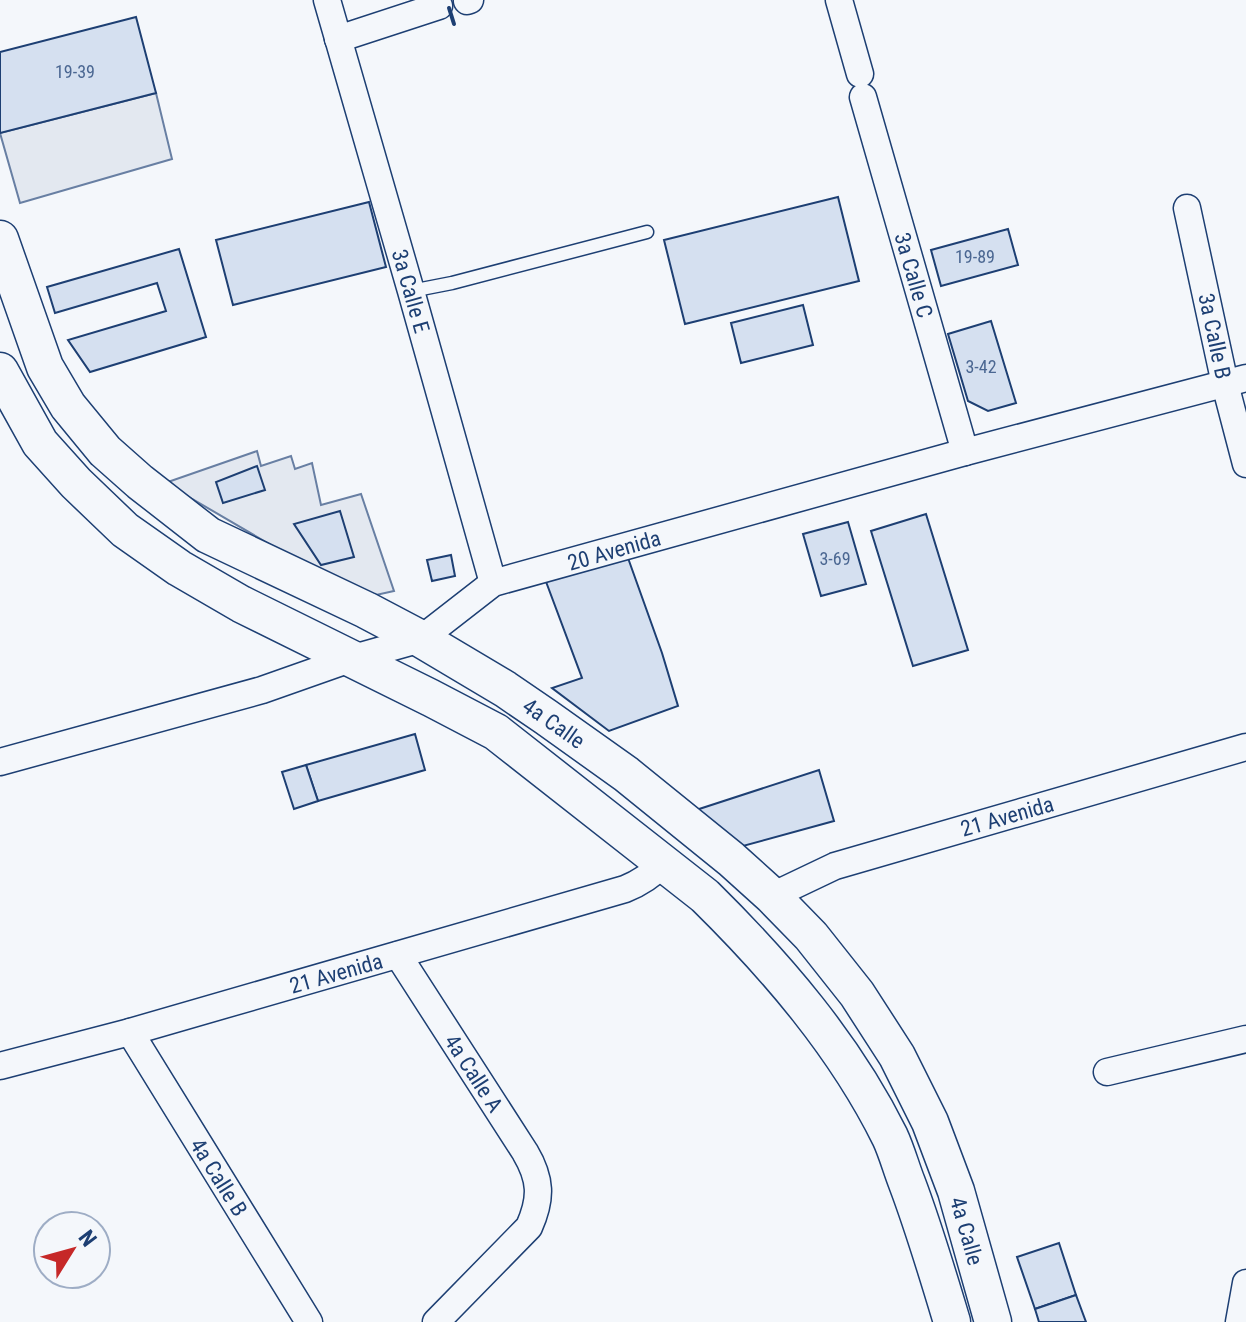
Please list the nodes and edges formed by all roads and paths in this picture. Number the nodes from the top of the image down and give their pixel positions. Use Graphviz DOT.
graph roads {
  1 [pos="327,0"];
  2 [pos="839,0"];
  3 [pos="439,6"];
  4 [pos="338,39"];
  5 [pos="1187,208"];
  6 [pos="647,232"];
  7 [pos="0,239"];
  8 [pos="411,291"];
  9 [pos="0,371"];
  10 [pos="1236,381"];
  11 [pos="965,452"];
  12 [pos="1246,464"];
  13 [pos="493,583"];
  14 [pos="421,639"];
  15 [pos="350,659"];
  16 [pos="1246,747"];
  17 [pos="0,762"];
  18 [pos="664,863"];
  19 [pos="772,896"];
  20 [pos="398,955"];
  21 [pos="130,1032"];
  22 [pos="1246,1039"];
  23 [pos="0,1066"];
  24 [pos="1107,1072"];
  25 [pos="1246,1283"];
  26 [pos="309,1322"];
  27 [pos="436,1322"];
  28 [pos="952,1322"];
  29 [pos="993,1322"];
  30 [pos="1239,1322"];
  1 -- 4 [label="street, 3a Calle E"];
  2 -- 11 [label="street, 3a Calle C"];
  3 -- 4 [label="street"];
  4 -- 8 [label="street, 3a Calle E"];
  5 -- 10 [label="street, 3a Calle B"];
  6 -- 8 [label="lane"];
  7 -- 14 [label="main road, 4a Calle"];
  8 -- 13 [label="street, 3a Calle E"];
  9 -- 15 [label="main road, 4a Calle"];
  10 -- 11 [label="street, 20 Avenida"];
  10 -- 12 [label="street, 3a Calle B"];
  11 -- 13 [label="street, 20 Avenida"];
  13 -- 14 [label="street, 20 Avenida"];
  14 -- 15 [label="street, 20 Avenida"];
  14 -- 19 [label="main road, 4a Calle"];
  15 -- 17 [label="street, 20 Avenida"];
  15 -- 18 [label="main road, 4a Calle"];
  16 -- 19 [label="street, 21 Avenida"];
  18 -- 20 [label="street, 21 Avenida"];
  18 -- 28 [label="main road, 4a Calle"];
  19 -- 29 [label="main road, 4a Calle"];
  20 -- 21 [label="street, 21 Avenida"];
  20 -- 27 [label="street, 4a Calle A"];
  21 -- 23 [label="street, 21 Avenida"];
  21 -- 26 [label="street, 4a Calle B"];
  22 -- 24 [label="street"];
  25 -- 30 [label="street"];
}
